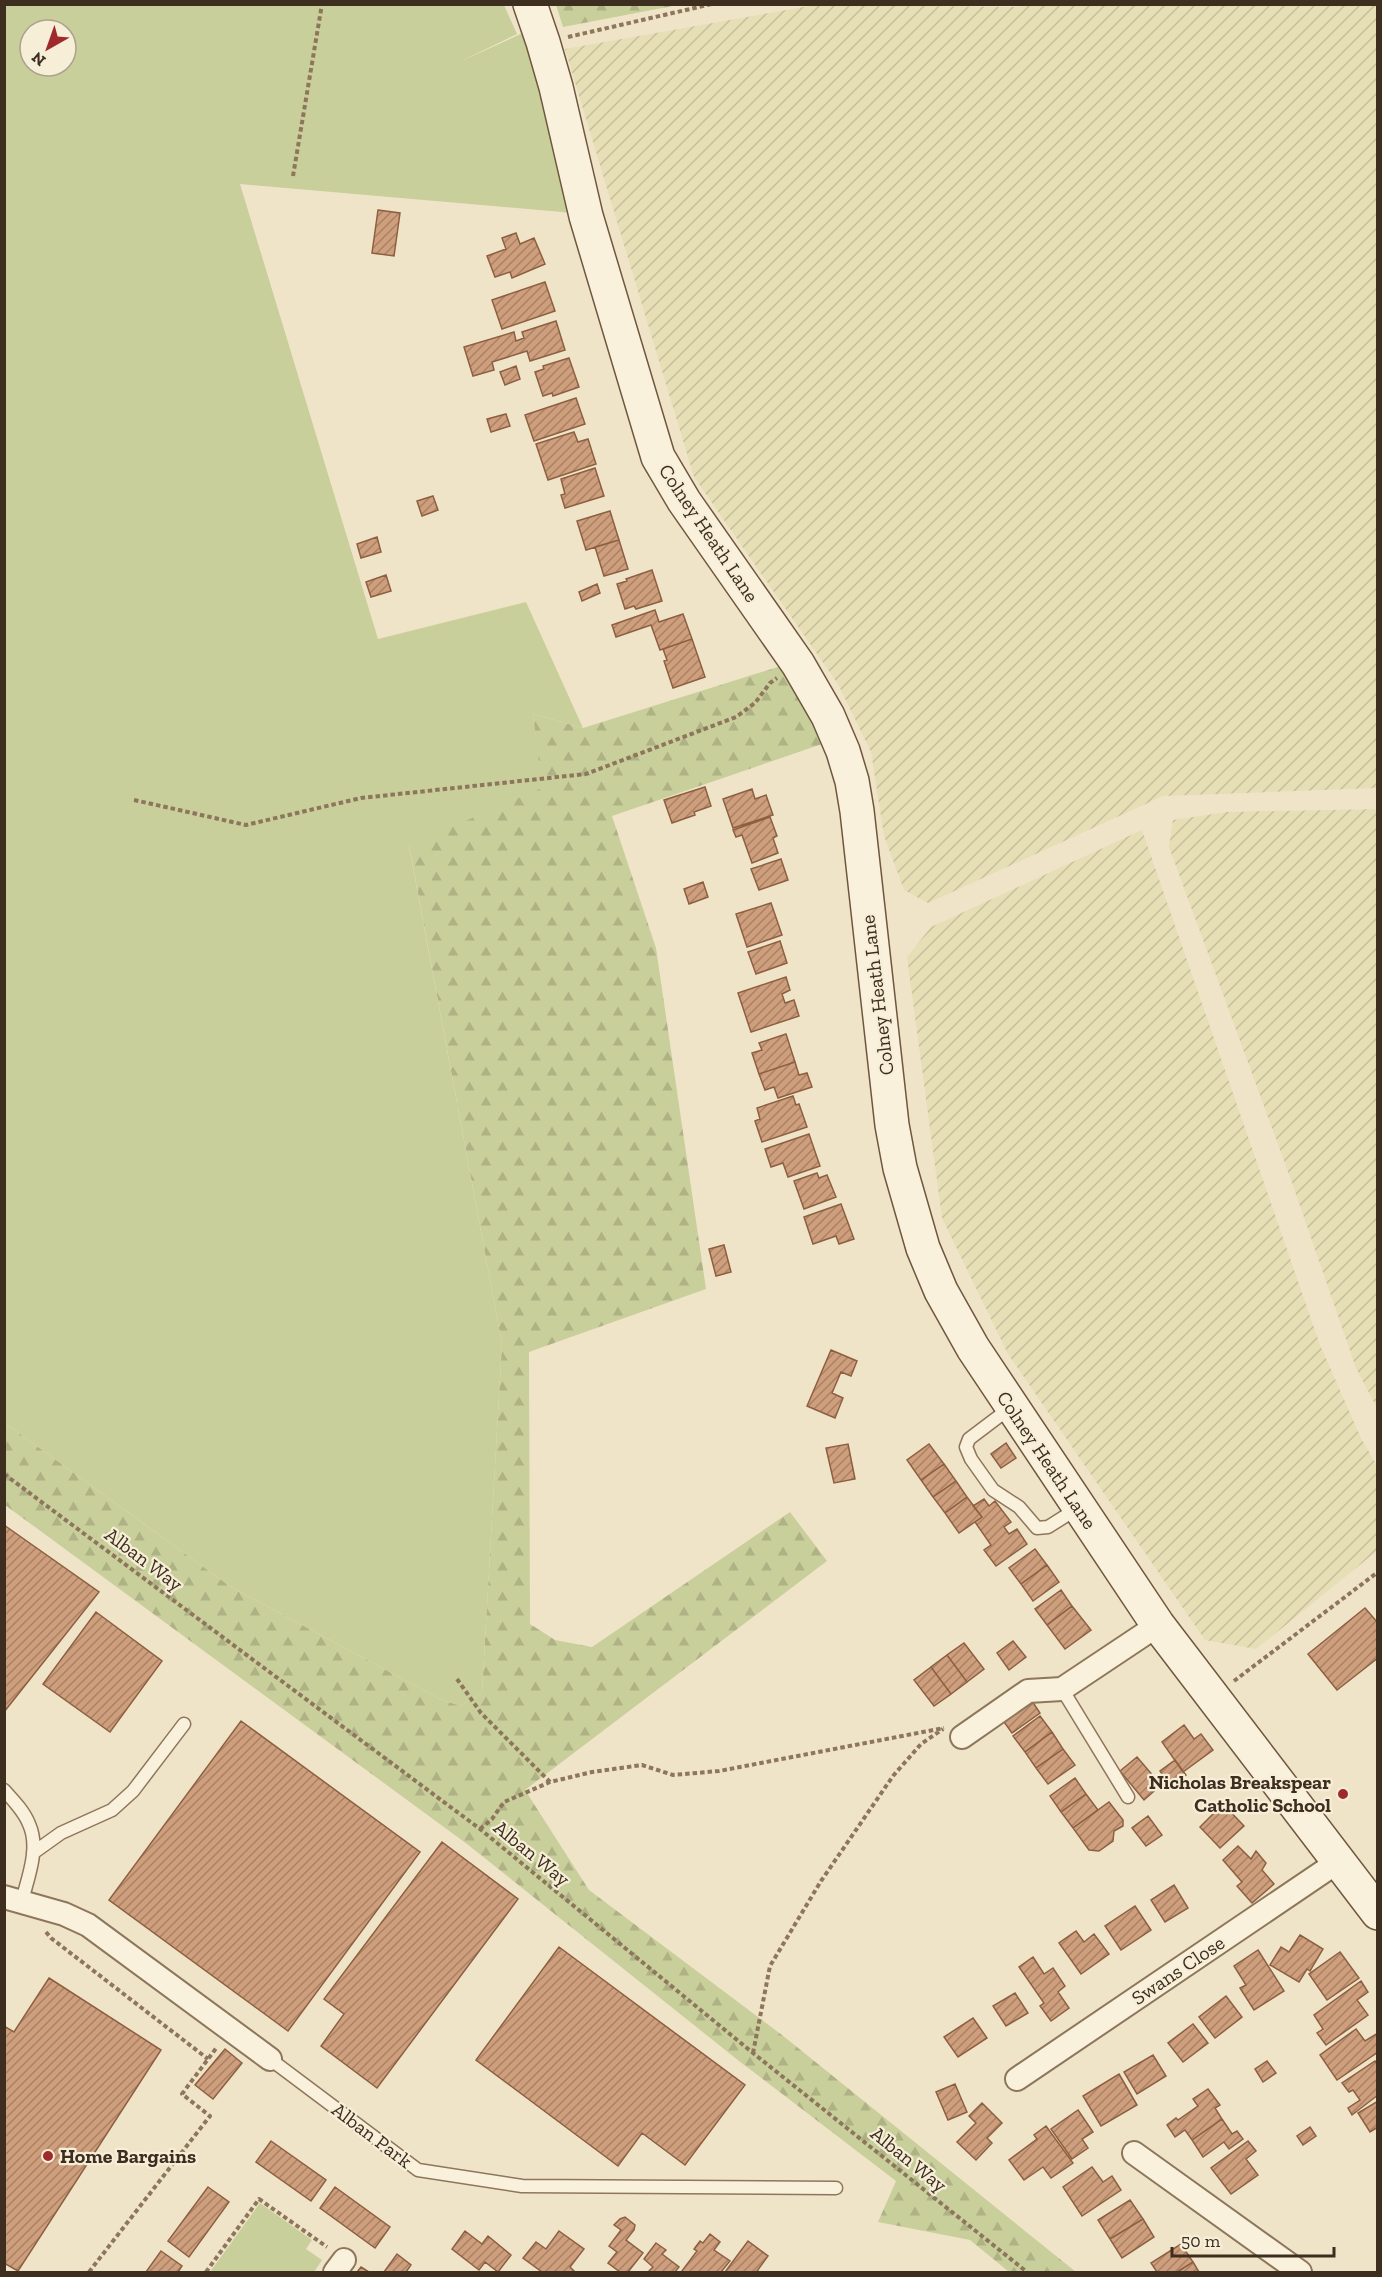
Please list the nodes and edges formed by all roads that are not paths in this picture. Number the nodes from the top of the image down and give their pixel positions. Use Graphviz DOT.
graph roads {
  1 [pos="530,4"];
  2 [pos="1011,1407"];
  3 [pos="1079,1507"];
  4 [pos="1158,1626"];
  5 [pos="1062,1689"];
  6 [pos="184,1724"];
  7 [pos="954,1732"];
  8 [pos="4,1790"];
  9 [pos="1128,1797"];
  10 [pos="33,1853"];
  11 [pos="1339,1861"];
  12 [pos="13,1899"];
  13 [pos="1377,1913"];
  14 [pos="270,2059"];
  15 [pos="1017,2079"];
  16 [pos="1134,2153"];
  17 [pos="836,2188"];
  18 [pos="1300,2272"];
  1 -- 2 [label="street, Colney Heath Lane"];
  2 -- 3 [label="street, Colney Heath Lane"];
  2 -- 3 [label="lane"];
  3 -- 4 [label="street, Colney Heath Lane"];
  4 -- 5 [label="street"];
  4 -- 11 [label="street, Colney Heath Lane"];
  5 -- 7 [label="street"];
  5 -- 9 [label="lane"];
  6 -- 10 [label="lane"];
  8 -- 10 [label="lane"];
  10 -- 12 [label="lane"];
  11 -- 13 [label="street, Colney Heath Lane"];
  11 -- 15 [label="street, Swans Close"];
  12 -- 14 [label="street, Alban Park"];
  14 -- 17 [label="lane, Alban Park"];
  16 -- 18 [label="street"];
}
